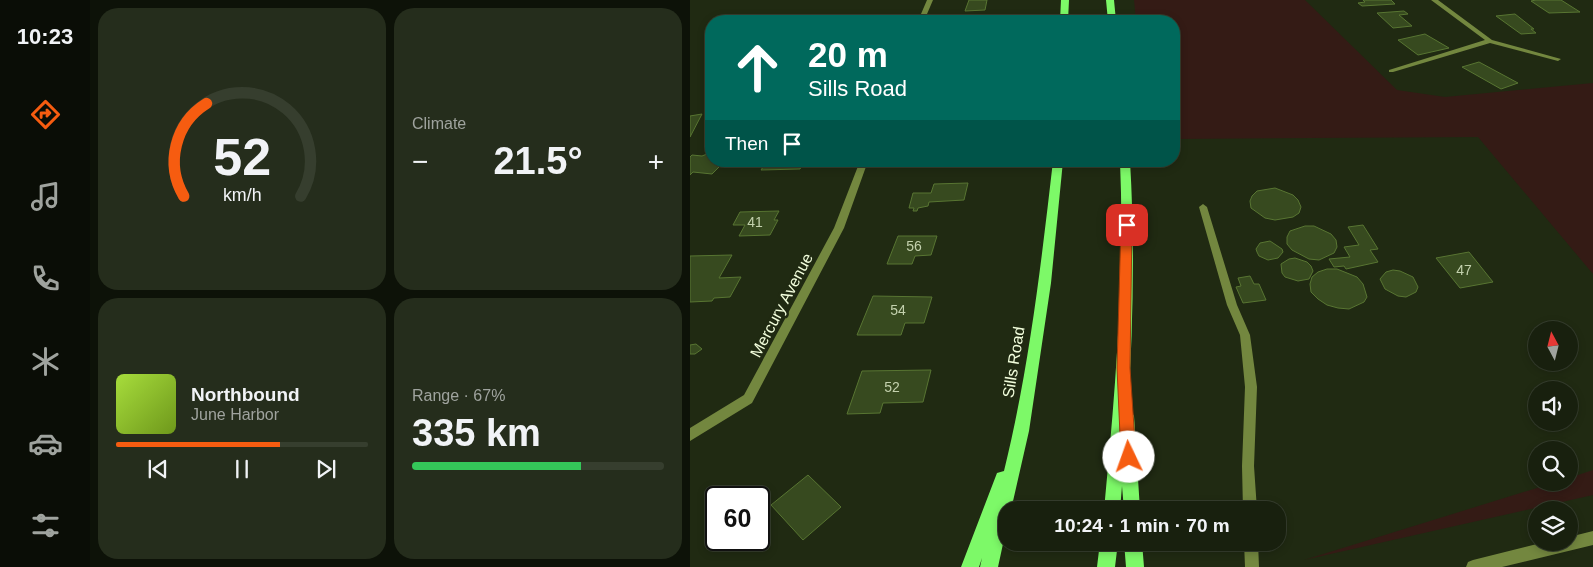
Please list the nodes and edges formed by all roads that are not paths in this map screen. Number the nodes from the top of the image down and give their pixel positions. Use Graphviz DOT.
graph roads {
  1 [pos="930,0"];
  2 [pos="1065,0"];
  3 [pos="1110,0"];
  4 [pos="1434,0"];
  5 [pos="924,15"];
  6 [pos="1064,15"];
  7 [pos="1111,15"];
  8 [pos="1490,41"];
  9 [pos="1558,59"];
  10 [pos="1391,71"];
  11 [pos="862,167"];
  12 [pos="1057,167"];
  13 [pos="1125,167"];
  14 [pos="1203,208"];
  15 [pos="1124,368"];
  16 [pos="1021,431"];
  17 [pos="690,435"];
  18 [pos="1113,501"];
  19 [pos="1131,501"];
  20 [pos="1250,501"];
  21 [pos="1593,538"];
  22 [pos="1108,551"];
  23 [pos="1134,551"];
  24 [pos="1251,551"];
  25 [pos="970,567"];
  26 [pos="989,567"];
  27 [pos="1106,567"];
  28 [pos="1135,567"];
  29 [pos="1252,567"];
  30 [pos="1473,567"];
  1 -- 5 [label="street"];
  2 -- 6 [label="main road"];
  3 -- 7 [label="main road"];
  4 -- 8 [label="street"];
  8 -- 9 [label="street"];
  8 -- 10 [label="street"];
  11 -- 17 [label="street, Mercury Avenue"];
  12 -- 16 [label="main road, Sills Road"];
  13 -- 15 [label="main road"];
  14 -- 20 [label="street"];
  15 -- 18 [label="main road"];
  15 -- 19 [label="main road"];
  16 -- 25 [label="main road"];
  16 -- 26 [label="main road, Sills Road"];
  21 -- 30 [label="street"];
  22 -- 27 [label="main road"];
  23 -- 28 [label="main road"];
  24 -- 29 [label="street"];
}
